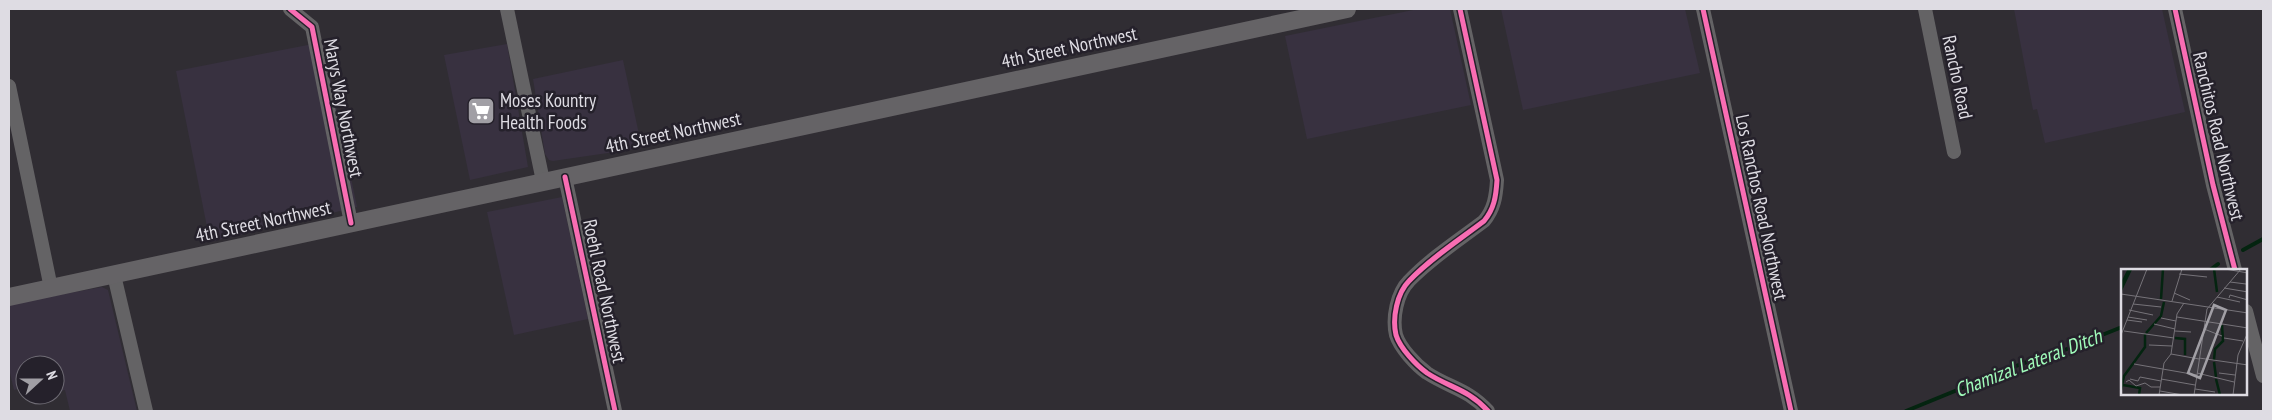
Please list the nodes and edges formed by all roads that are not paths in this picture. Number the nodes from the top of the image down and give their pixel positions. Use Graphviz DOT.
graph roads {
  1 [pos="290,9"];
  2 [pos="507,9"];
  3 [pos="1347,9"];
  4 [pos="1460,9"];
  5 [pos="1703,9"];
  6 [pos="1925,9"];
  7 [pos="2175,9"];
  8 [pos="9,86"];
  9 [pos="1954,152"];
  10 [pos="565,177"];
  11 [pos="543,181"];
  12 [pos="351,223"];
  13 [pos="2235,269"];
  14 [pos="114,275"];
  15 [pos="51,288"];
  16 [pos="9,296"];
  17 [pos="2247,315"];
  18 [pos="2263,376"];
  19 [pos="146,411"];
  20 [pos="615,411"];
  21 [pos="1488,411"];
  22 [pos="1792,411"];
  1 -- 12 [label="street, Marys Way Northwest"];
  2 -- 11 [label="street"];
  3 -- 10 [label="main road, 4th Street Northwest"];
  4 -- 21 [label="street"];
  5 -- 22 [label="street, Los Ranchos Road Northwest"];
  6 -- 9 [label="street, Rancho Road"];
  7 -- 13 [label="street, Ranchitos Road Northwest"];
  8 -- 15 [label="street"];
  10 -- 11 [label="main road, 4th Street Northwest"];
  10 -- 20 [label="street, Roehl Road Northwest"];
  11 -- 12 [label="main road, 4th Street Northwest"];
  12 -- 14 [label="main road, 4th Street Northwest"];
  14 -- 15 [label="main road, 4th Street Northwest"];
  14 -- 19 [label="street"];
  15 -- 16 [label="main road, 4th Street Northwest"];
  17 -- 18 [label="street"];
}
